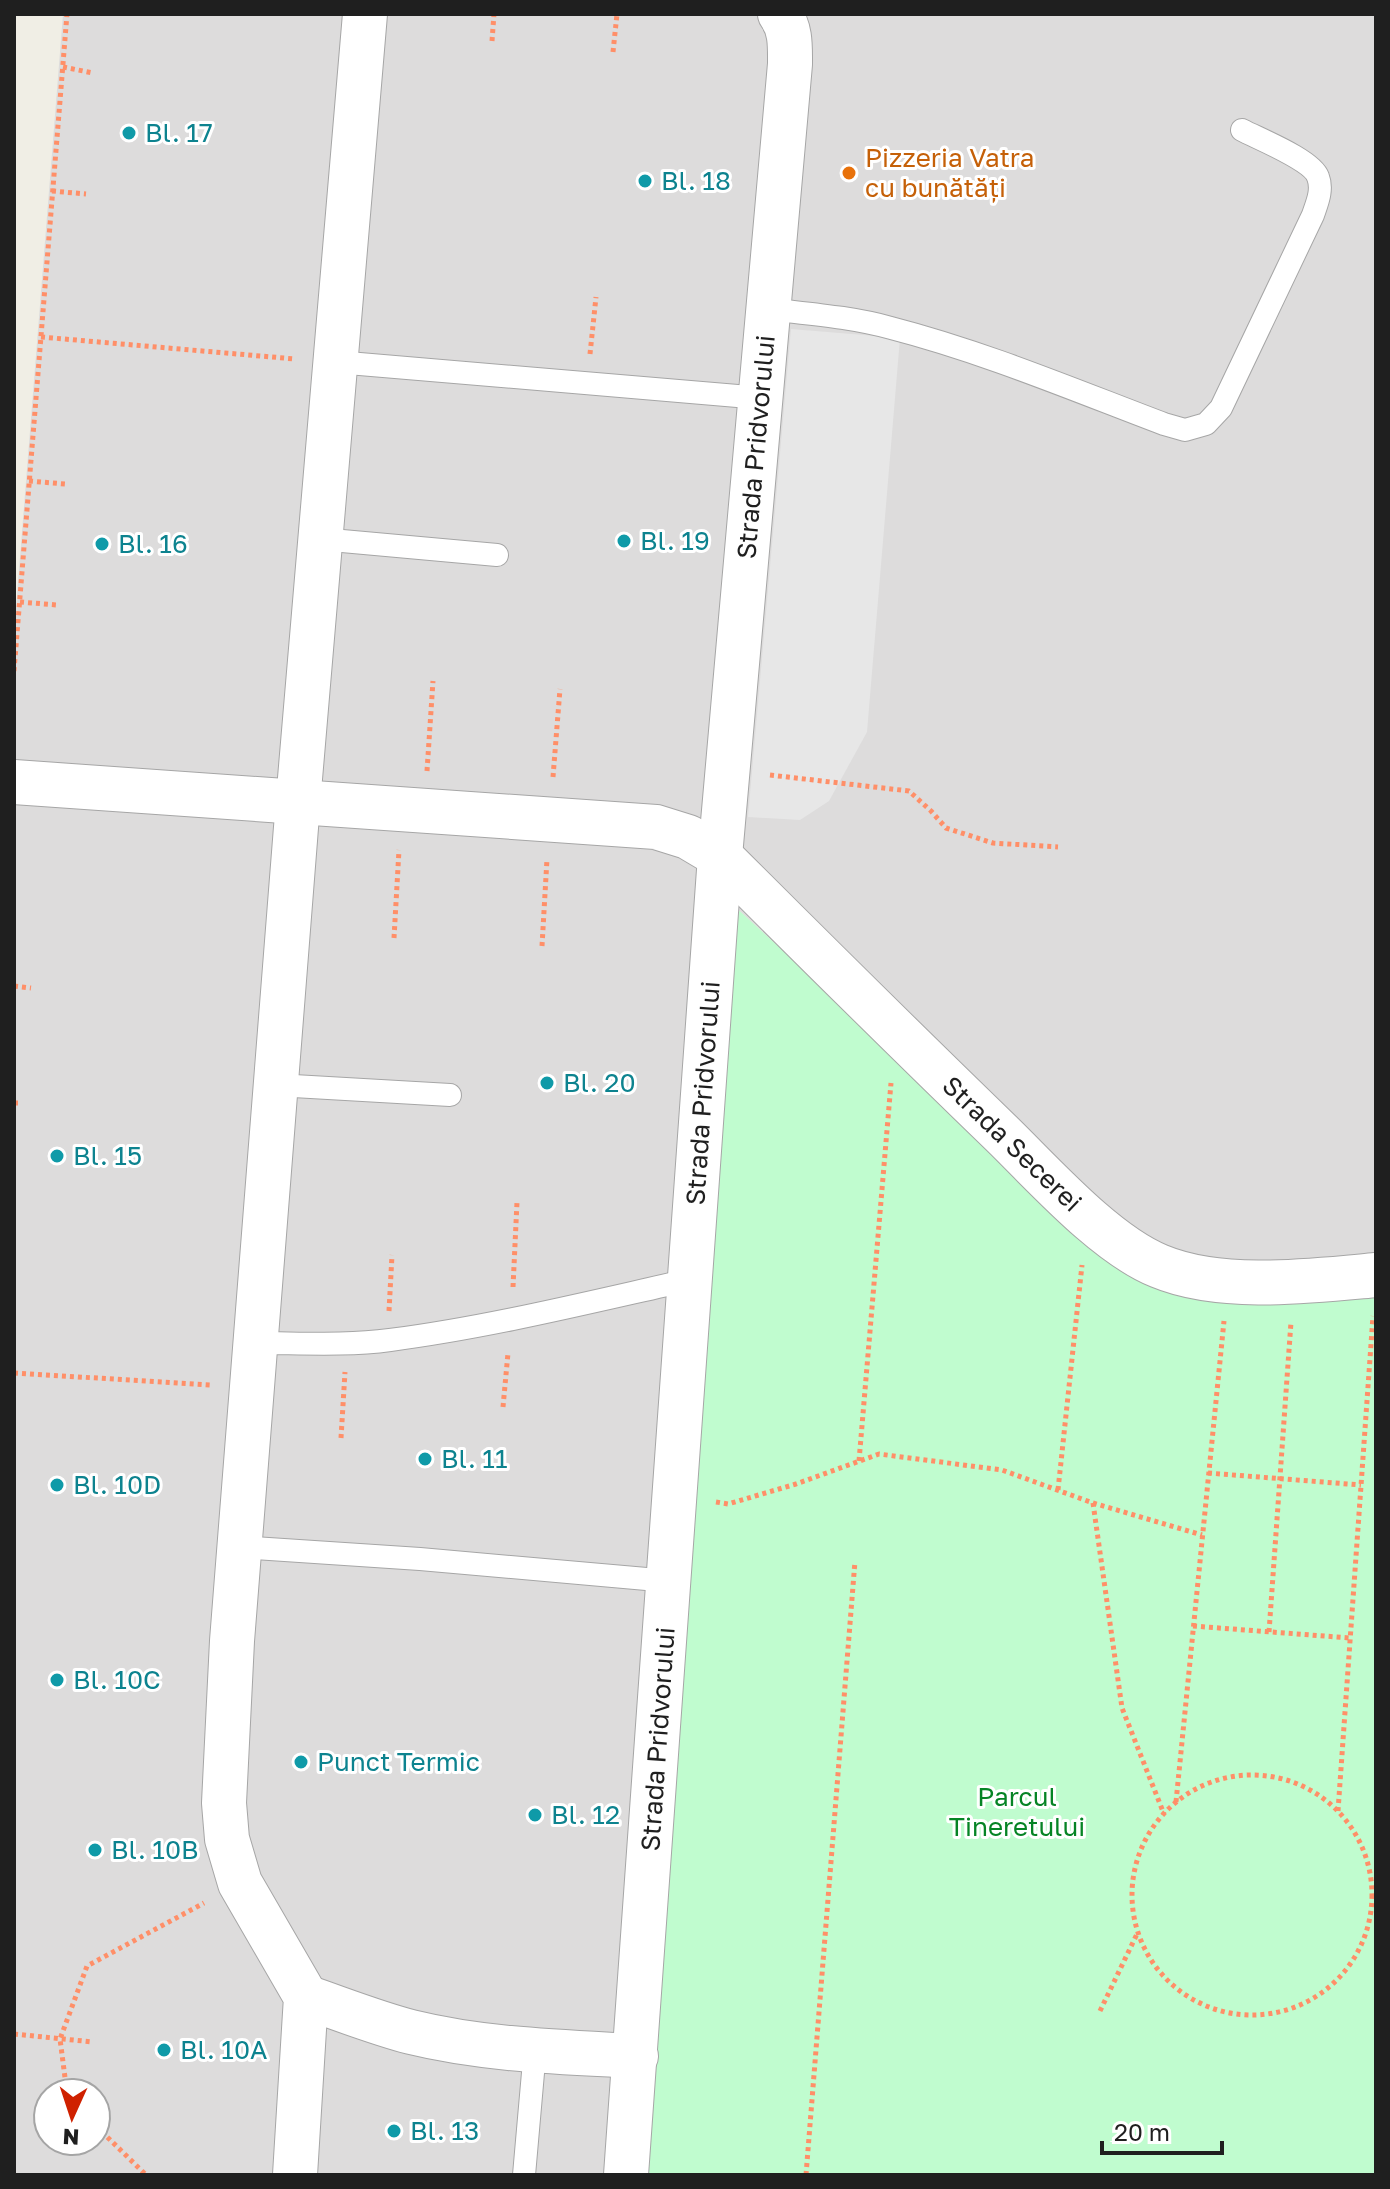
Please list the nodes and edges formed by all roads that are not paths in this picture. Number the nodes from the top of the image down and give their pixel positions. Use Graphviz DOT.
graph roads {
  1 [pos="365,14"];
  2 [pos="780,14"];
  3 [pos="1242,130"];
  4 [pos="769,309"];
  5 [pos="336,362"];
  6 [pos="761,398"];
  7 [pos="320,539"];
  8 [pos="497,555"];
  9 [pos="14,782"];
  10 [pos="298,802"];
  11 [pos="720,856"];
  12 [pos="276,1085"];
  13 [pos="450,1095"];
  14 [pos="1376,1275"];
  15 [pos="689,1280"];
  16 [pos="255,1343"];
  17 [pos="240,1547"];
  18 [pos="669,1581"];
  19 [pos="306,1997"];
  20 [pos="535,2050"];
  21 [pos="636,2056"];
  22 [pos="295,2175"];
  23 [pos="524,2175"];
  24 [pos="626,2175"];
  1 -- 5 [label="street"];
  2 -- 4 [label="street, Strada Pridvorului"];
  3 -- 4 [label="lane"];
  4 -- 6 [label="street, Strada Pridvorului"];
  5 -- 6 [label="lane"];
  5 -- 7 [label="street"];
  6 -- 11 [label="street, Strada Pridvorului"];
  7 -- 8 [label="lane"];
  7 -- 10 [label="street"];
  9 -- 10 [label="street, Strada Secerei"];
  10 -- 11 [label="street, Strada Secerei"];
  10 -- 12 [label="street"];
  11 -- 14 [label="street, Strada Secerei"];
  11 -- 15 [label="street, Strada Pridvorului"];
  12 -- 13 [label="lane"];
  12 -- 16 [label="street"];
  15 -- 16 [label="lane"];
  15 -- 18 [label="street, Strada Pridvorului"];
  16 -- 17 [label="street"];
  17 -- 18 [label="lane"];
  17 -- 19 [label="street"];
  18 -- 21 [label="street, Strada Pridvorului"];
  19 -- 20 [label="street"];
  19 -- 22 [label="street"];
  20 -- 21 [label="street"];
  20 -- 23 [label="lane"];
  21 -- 24 [label="street, Strada Pridvorului"];
}
